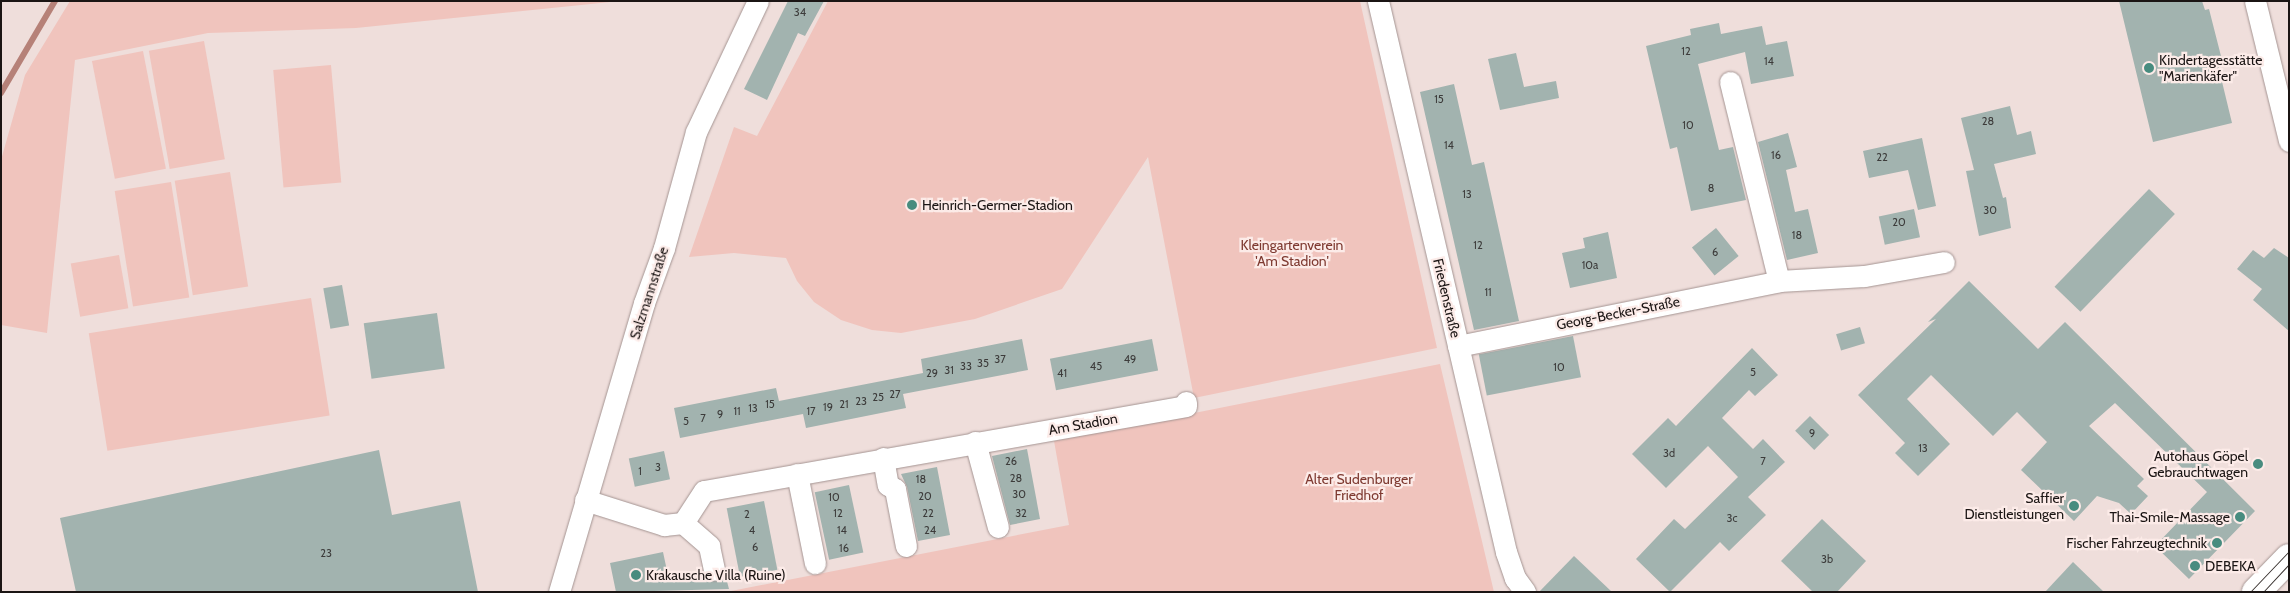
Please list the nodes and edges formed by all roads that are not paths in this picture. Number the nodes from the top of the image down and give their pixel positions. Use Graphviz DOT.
graph roads {
  1 [pos="758,1"];
  2 [pos="1378,1"];
  3 [pos="2255,1"];
  4 [pos="1730,82"];
  5 [pos="2289,141"];
  6 [pos="1944,262"];
  7 [pos="1779,281"];
  8 [pos="1458,346"];
  9 [pos="1186,404"];
  10 [pos="975,442"];
  11 [pos="883,458"];
  12 [pos="796,474"];
  13 [pos="585,500"];
  14 [pos="684,523"];
  15 [pos="998,527"];
  16 [pos="906,546"];
  17 [pos="2289,558"];
  18 [pos="815,562"];
  19 [pos="714,568"];
  20 [pos="559,592"];
  21 [pos="1524,592"];
  22 [pos="2256,592"];
  1 -- 13 [label="street, Salzmannstraße"];
  2 -- 8 [label="street, Friedenstraße"];
  3 -- 5 [label="street"];
  4 -- 7 [label="street"];
  6 -- 7 [label="street, Georg-Becker-Straße"];
  7 -- 8 [label="street, Georg-Becker-Straße"];
  8 -- 21 [label="street, Friedenstraße"];
  9 -- 10 [label="street, Am Stadion"];
  10 -- 11 [label="street, Am Stadion"];
  10 -- 15 [label="street"];
  11 -- 12 [label="street, Am Stadion"];
  11 -- 16 [label="street"];
  12 -- 14 [label="street, Am Stadion"];
  12 -- 18 [label="street"];
  13 -- 14 [label="street"];
  13 -- 20 [label="street, Salzmannstraße"];
  14 -- 19 [label="street"];
  17 -- 22 [label="street"];
}
